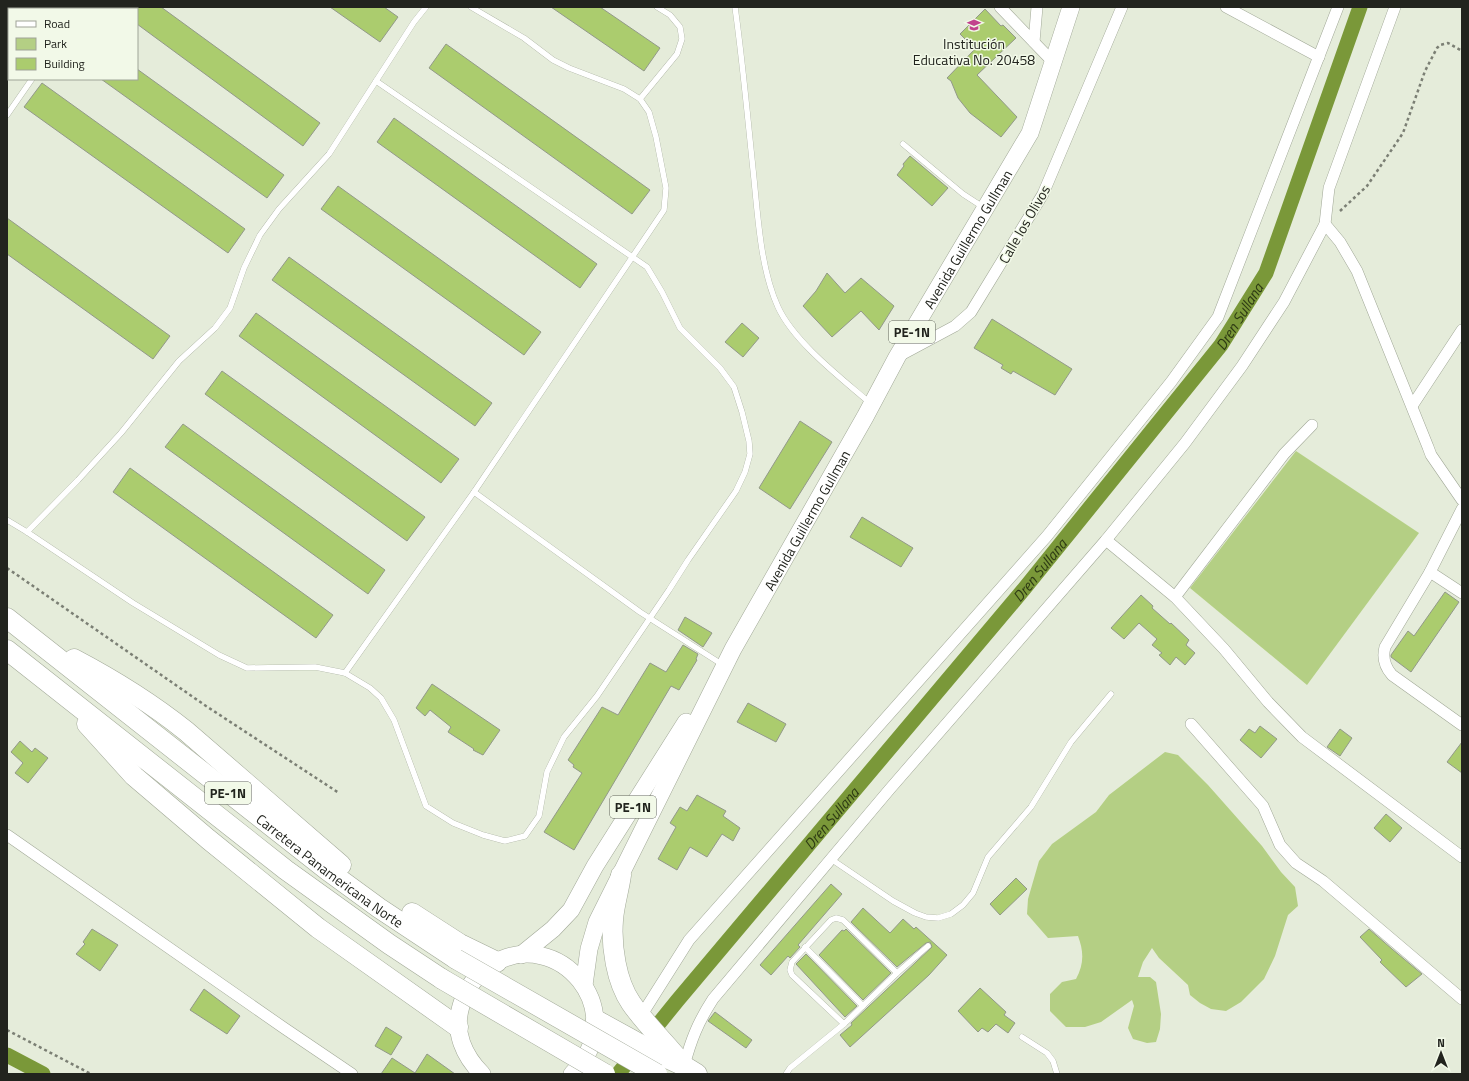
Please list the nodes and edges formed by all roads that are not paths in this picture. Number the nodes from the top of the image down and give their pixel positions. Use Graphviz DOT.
graph roads {
  1 [pos="426,7"];
  2 [pos="471,7"];
  3 [pos="657,7"];
  4 [pos="735,7"];
  5 [pos="1000,7"];
  6 [pos="1037,7"];
  7 [pos="1071,7"];
  8 [pos="1122,7"];
  9 [pos="1226,7"];
  10 [pos="1338,7"];
  11 [pos="1395,7"];
  12 [pos="1034,42"];
  13 [pos="1319,57"];
  14 [pos="1053,62"];
  15 [pos="31,80"];
  16 [pos="376,81"];
  17 [pos="640,99"];
  18 [pos="7,115"];
  19 [pos="903,144"];
  20 [pos="985,209"];
  21 [pos="1325,224"];
  22 [pos="632,257"];
  23 [pos="1462,330"];
  24 [pos="897,357"];
  25 [pos="871,404"];
  26 [pos="1412,406"];
  27 [pos="1312,425"];
  28 [pos="474,492"];
  29 [pos="1462,500"];
  30 [pos="1462,509"];
  31 [pos="7,520"];
  32 [pos="27,532"];
  33 [pos="1106,540"];
  34 [pos="1430,572"];
  35 [pos="1462,593"];
  36 [pos="1175,597"];
  37 [pos="7,618"];
  38 [pos="650,618"];
  39 [pos="39,643"];
  40 [pos="733,648"];
  41 [pos="7,650"];
  42 [pos="723,665"];
  43 [pos="345,673"];
  44 [pos="48,682"];
  45 [pos="1111,694"];
  46 [pos="1191,724"];
  47 [pos="1462,726"];
  48 [pos="7,835"];
  49 [pos="1462,857"];
  50 [pos="831,859"];
  51 [pos="621,875"];
  52 [pos="928,946"];
  53 [pos="805,947"];
  54 [pos="521,955"];
  55 [pos="496,962"];
  56 [pos="897,973"];
  57 [pos="584,985"];
  58 [pos="1462,999"];
  59 [pos="863,1006"];
  60 [pos="596,1020"];
  61 [pos="844,1024"];
  62 [pos="458,1027"];
  63 [pos="651,1032"];
  64 [pos="1022,1037"];
  65 [pos="691,1070"];
  66 [pos="352,1074"];
  67 [pos="482,1074"];
  68 [pos="572,1074"];
  69 [pos="605,1074"];
  70 [pos="657,1074"];
  71 [pos="786,1074"];
  72 [pos="1057,1074"];
  1 -- 16 [label="lane"];
  2 -- 17 [label="lane"];
  3 -- 17 [label="lane"];
  4 -- 25 [label="lane"];
  5 -- 12 [label="street"];
  6 -- 12 [label="street"];
  7 -- 14 [label="main road, Avenida Guillermo Gullman / PE-1N"];
  8 -- 24 [label="street, Calle los Olivos"];
  9 -- 13 [label="street"];
  10 -- 13 [label="street"];
  11 -- 21 [label="street"];
  12 -- 14 [label="street"];
  13 -- 63 [label="street"];
  14 -- 20 [label="main road, Avenida Guillermo Gullman / PE-1N"];
  15 -- 18 [label="lane"];
  16 -- 22 [label="lane"];
  16 -- 32 [label="lane"];
  17 -- 22 [label="lane"];
  19 -- 20 [label="lane"];
  20 -- 24 [label="main road, Avenida Guillermo Gullman / PE-1N"];
  21 -- 26 [label="street"];
  21 -- 33 [label="street"];
  22 -- 28 [label="lane"];
  22 -- 38 [label="lane"];
  23 -- 26 [label="street"];
  24 -- 25 [label="main road, Avenida Guillermo Gullman / PE-1N"];
  25 -- 40 [label="main road, Avenida Guillermo Gullman / PE-1N"];
  26 -- 29 [label="street"];
  27 -- 36 [label="street"];
  28 -- 38 [label="lane"];
  28 -- 43 [label="lane"];
  30 -- 34 [label="street"];
  31 -- 32 [label="lane"];
  32 -- 43 [label="lane"];
  33 -- 36 [label="street"];
  33 -- 50 [label="street"];
  34 -- 35 [label="street"];
  34 -- 47 [label="street"];
  36 -- 49 [label="street"];
  37 -- 39 [label="highway, Carretera Panamericana Norte / PE-1N"];
  38 -- 42 [label="lane"];
  38 -- 43 [label="lane"];
  39 -- 55 [label="highway"];
  39 -- 70 [label="highway, Carretera Panamericana Norte / PE-1N, bridge"];
  40 -- 42 [label="main road, Avenida Guillermo Gullman / PE-1N"];
  40 -- 51 [label="main road, Avenida Guillermo Gullman / PE-1N"];
  41 -- 44 [label="highway, Carretera Panamericana Norte / PE-1N"];
  42 -- 54 [label="main road, Avenida Guillermo Gullman / PE-1N"];
  44 -- 62 [label="highway"];
  44 -- 69 [label="highway, Carretera Panamericana Norte / PE-1N, bridge"];
  45 -- 50 [label="lane"];
  46 -- 58 [label="street"];
  48 -- 66 [label="street"];
  50 -- 65 [label="street"];
  51 -- 57 [label="main road, Avenida Guillermo Gullman / PE-1N"];
  51 -- 63 [label="highway"];
  52 -- 56 [label="lane"];
  53 -- 56 [label="lane"];
  53 -- 59 [label="lane"];
  53 -- 61 [label="lane"];
  54 -- 55 [label="main road, PE-1N"];
  54 -- 57 [label="main road, PE-1N"];
  55 -- 62 [label="main road, PE-1N"];
  56 -- 59 [label="lane"];
  57 -- 60 [label="main road, PE-1N"];
  59 -- 61 [label="lane"];
  60 -- 63 [label="highway"];
  60 -- 68 [label="main road, PE-1N"];
  61 -- 71 [label="lane"];
  62 -- 67 [label="main road, PE-1N"];
  63 -- 65 [label="highway"];
  64 -- 72 [label="lane"];
}
